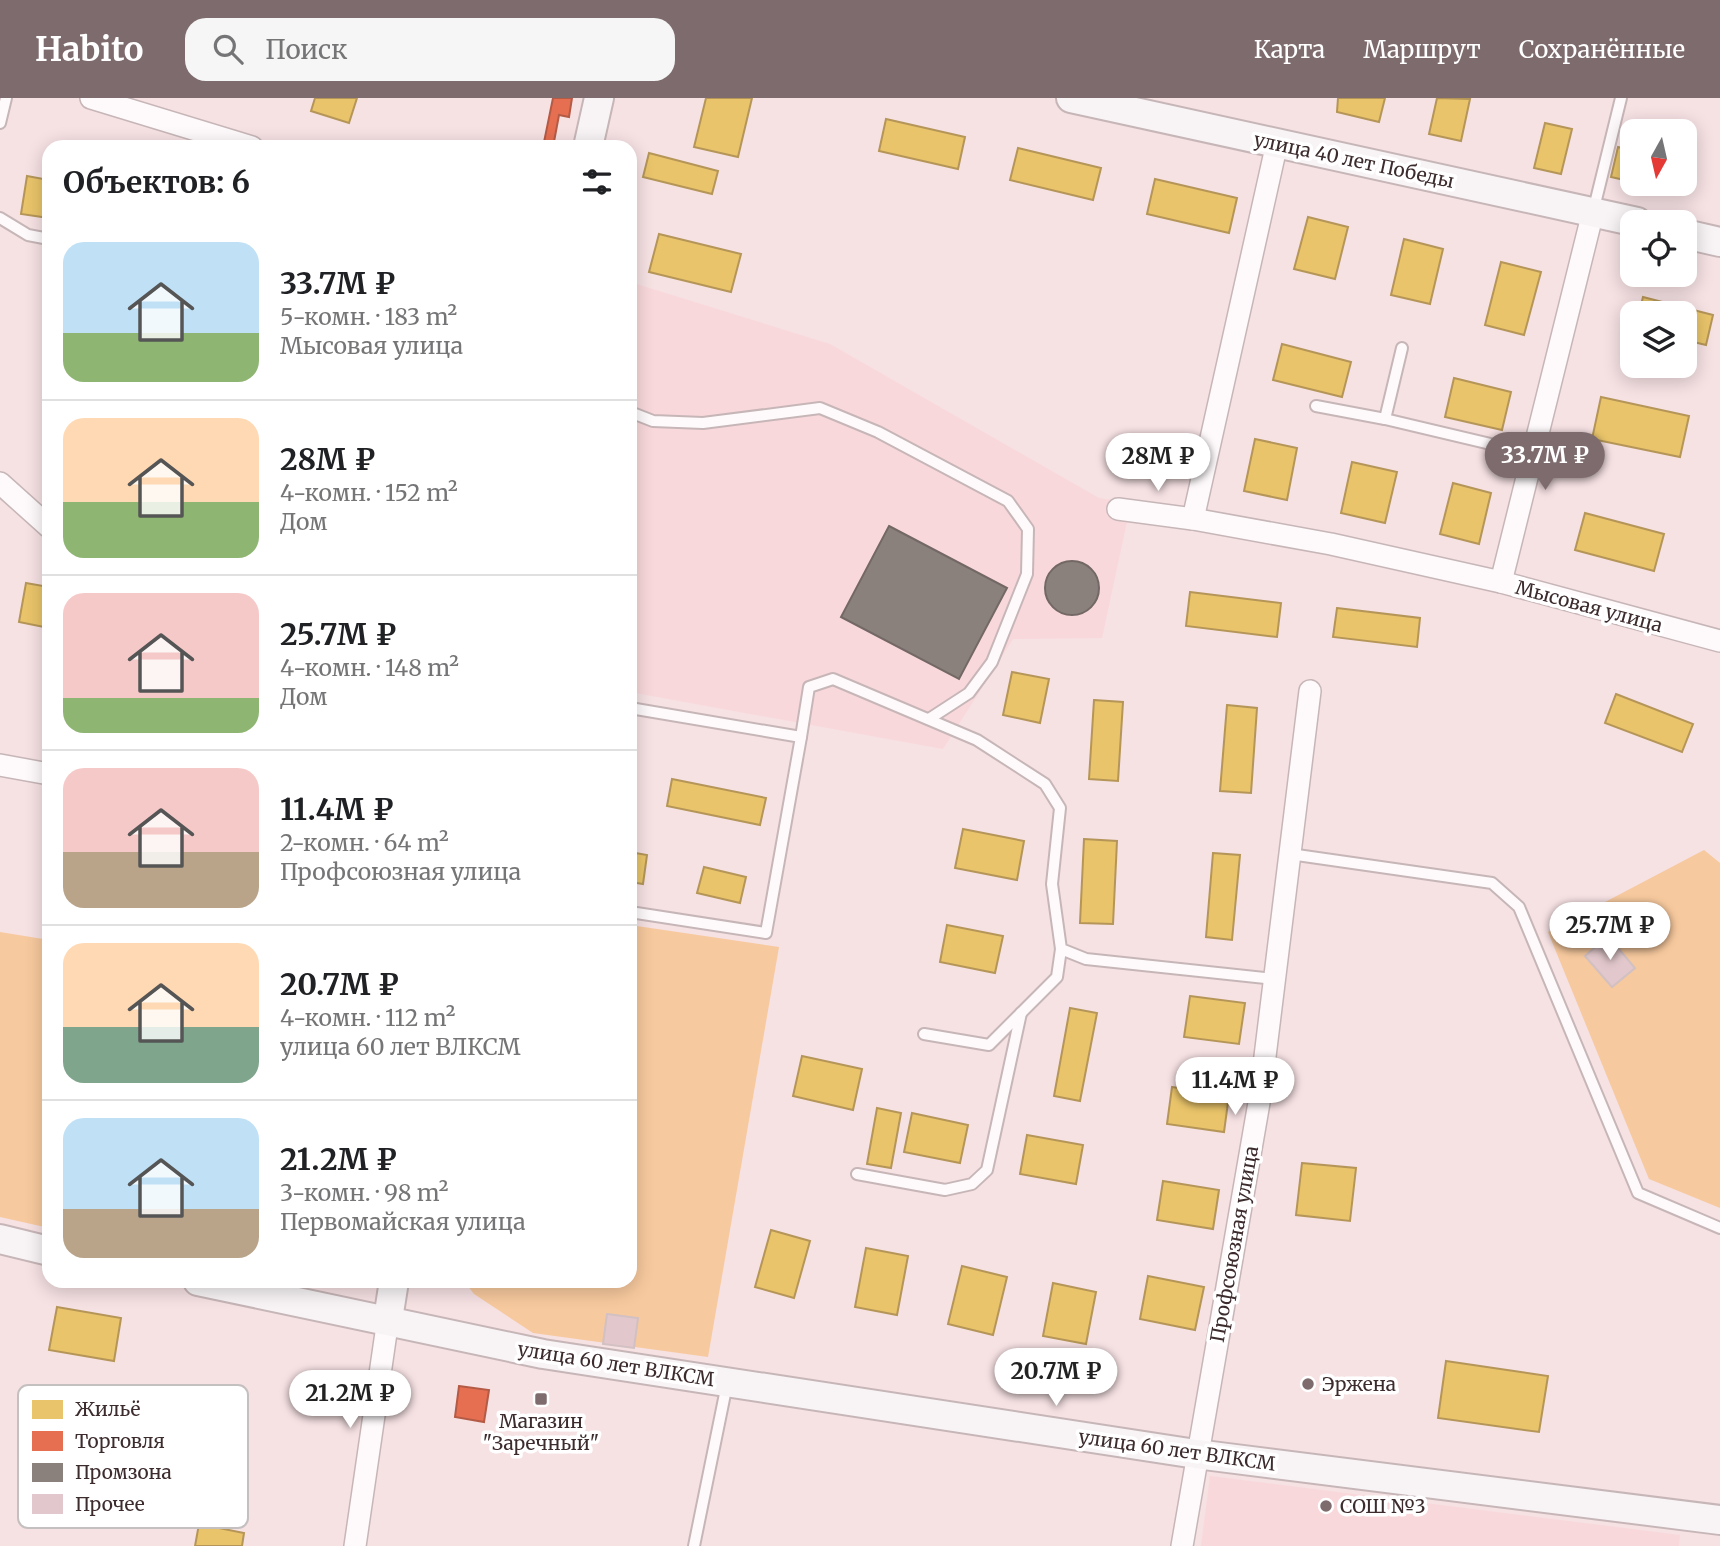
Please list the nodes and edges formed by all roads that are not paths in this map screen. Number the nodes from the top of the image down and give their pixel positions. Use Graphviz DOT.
graph roads {
  1 [pos="6,98"];
  2 [pos="91,98"];
  3 [pos="599,98"];
  4 [pos="1071,98"];
  5 [pos="1621,98"];
  6 [pos="0,123"];
  7 [pos="226,140"];
  8 [pos="590,140"];
  9 [pos="1277,143"];
  10 [pos="1593,212"];
  11 [pos="0,218"];
  12 [pos="1620,218"];
  13 [pos="1697,237"];
  14 [pos="42,238"];
  15 [pos="1720,242"];
  16 [pos="1402,348"];
  17 [pos="1315,406"];
  18 [pos="637,415"];
  19 [pos="1385,419"];
  20 [pos="1533,454"];
  21 [pos="0,483"];
  22 [pos="1118,509"];
  23 [pos="1193,519"];
  24 [pos="42,521"];
  25 [pos="1502,582"];
  26 [pos="1720,641"];
  27 [pos="1310,691"];
  28 [pos="637,709"];
  29 [pos="929,719"];
  30 [pos="801,737"];
  31 [pos="0,765"];
  32 [pos="42,773"];
  33 [pos="1290,854"];
  34 [pos="637,913"];
  35 [pos="1062,948"];
  36 [pos="1275,979"];
  37 [pos="1021,1013"];
  38 [pos="924,1034"];
  39 [pos="857,1174"];
  40 [pos="1720,1228"];
  41 [pos="0,1239"];
  42 [pos="42,1249"];
  43 [pos="233,1288"];
  44 [pos="393,1288"];
  45 [pos="388,1319"];
  46 [pos="728,1382"];
  47 [pos="1196,1454"];
  48 [pos="1720,1520"];
  49 [pos="355,1546"];
  50 [pos="694,1546"];
  51 [pos="1182,1546"];
  1 -- 6 [label="lane"];
  2 -- 7 [label="street"];
  3 -- 8 [label="street"];
  4 -- 9 [label="street, улица 40 лет Победы"];
  5 -- 10 [label="lane"];
  9 -- 10 [label="street, улица 40 лет Победы"];
  9 -- 23 [label="street"];
  10 -- 12 [label="street, улица 40 лет Победы"];
  10 -- 20 [label="street, Мысовая улица"];
  11 -- 14 [label="lane"];
  13 -- 15 [label="street"];
  16 -- 19 [label="lane"];
  17 -- 19 [label="lane"];
  18 -- 29 [label="lane"];
  19 -- 20 [label="lane"];
  20 -- 25 [label="street, Мысовая улица"];
  21 -- 24 [label="street"];
  22 -- 23 [label="street"];
  23 -- 25 [label="street"];
  25 -- 26 [label="street, Мысовая улица"];
  27 -- 33 [label="street, Профсоюзная улица"];
  28 -- 30 [label="lane"];
  29 -- 30 [label="lane"];
  29 -- 35 [label="lane"];
  30 -- 34 [label="lane"];
  31 -- 32 [label="street"];
  33 -- 36 [label="street, Профсоюзная улица"];
  33 -- 40 [label="lane"];
  35 -- 36 [label="lane"];
  35 -- 37 [label="lane"];
  36 -- 47 [label="street, Профсоюзная улица"];
  37 -- 38 [label="lane"];
  37 -- 39 [label="lane"];
  41 -- 42 [label="street"];
  43 -- 45 [label="street, улица 60 лет ВЛКСМ"];
  44 -- 45 [label="street"];
  45 -- 46 [label="street, улица 60 лет ВЛКСМ"];
  45 -- 49 [label="street"];
  46 -- 47 [label="street, улица 60 лет ВЛКСМ"];
  46 -- 50 [label="lane"];
  47 -- 48 [label="street, улица 60 лет ВЛКСМ"];
  47 -- 51 [label="street, Профсоюзная улица"];
}
